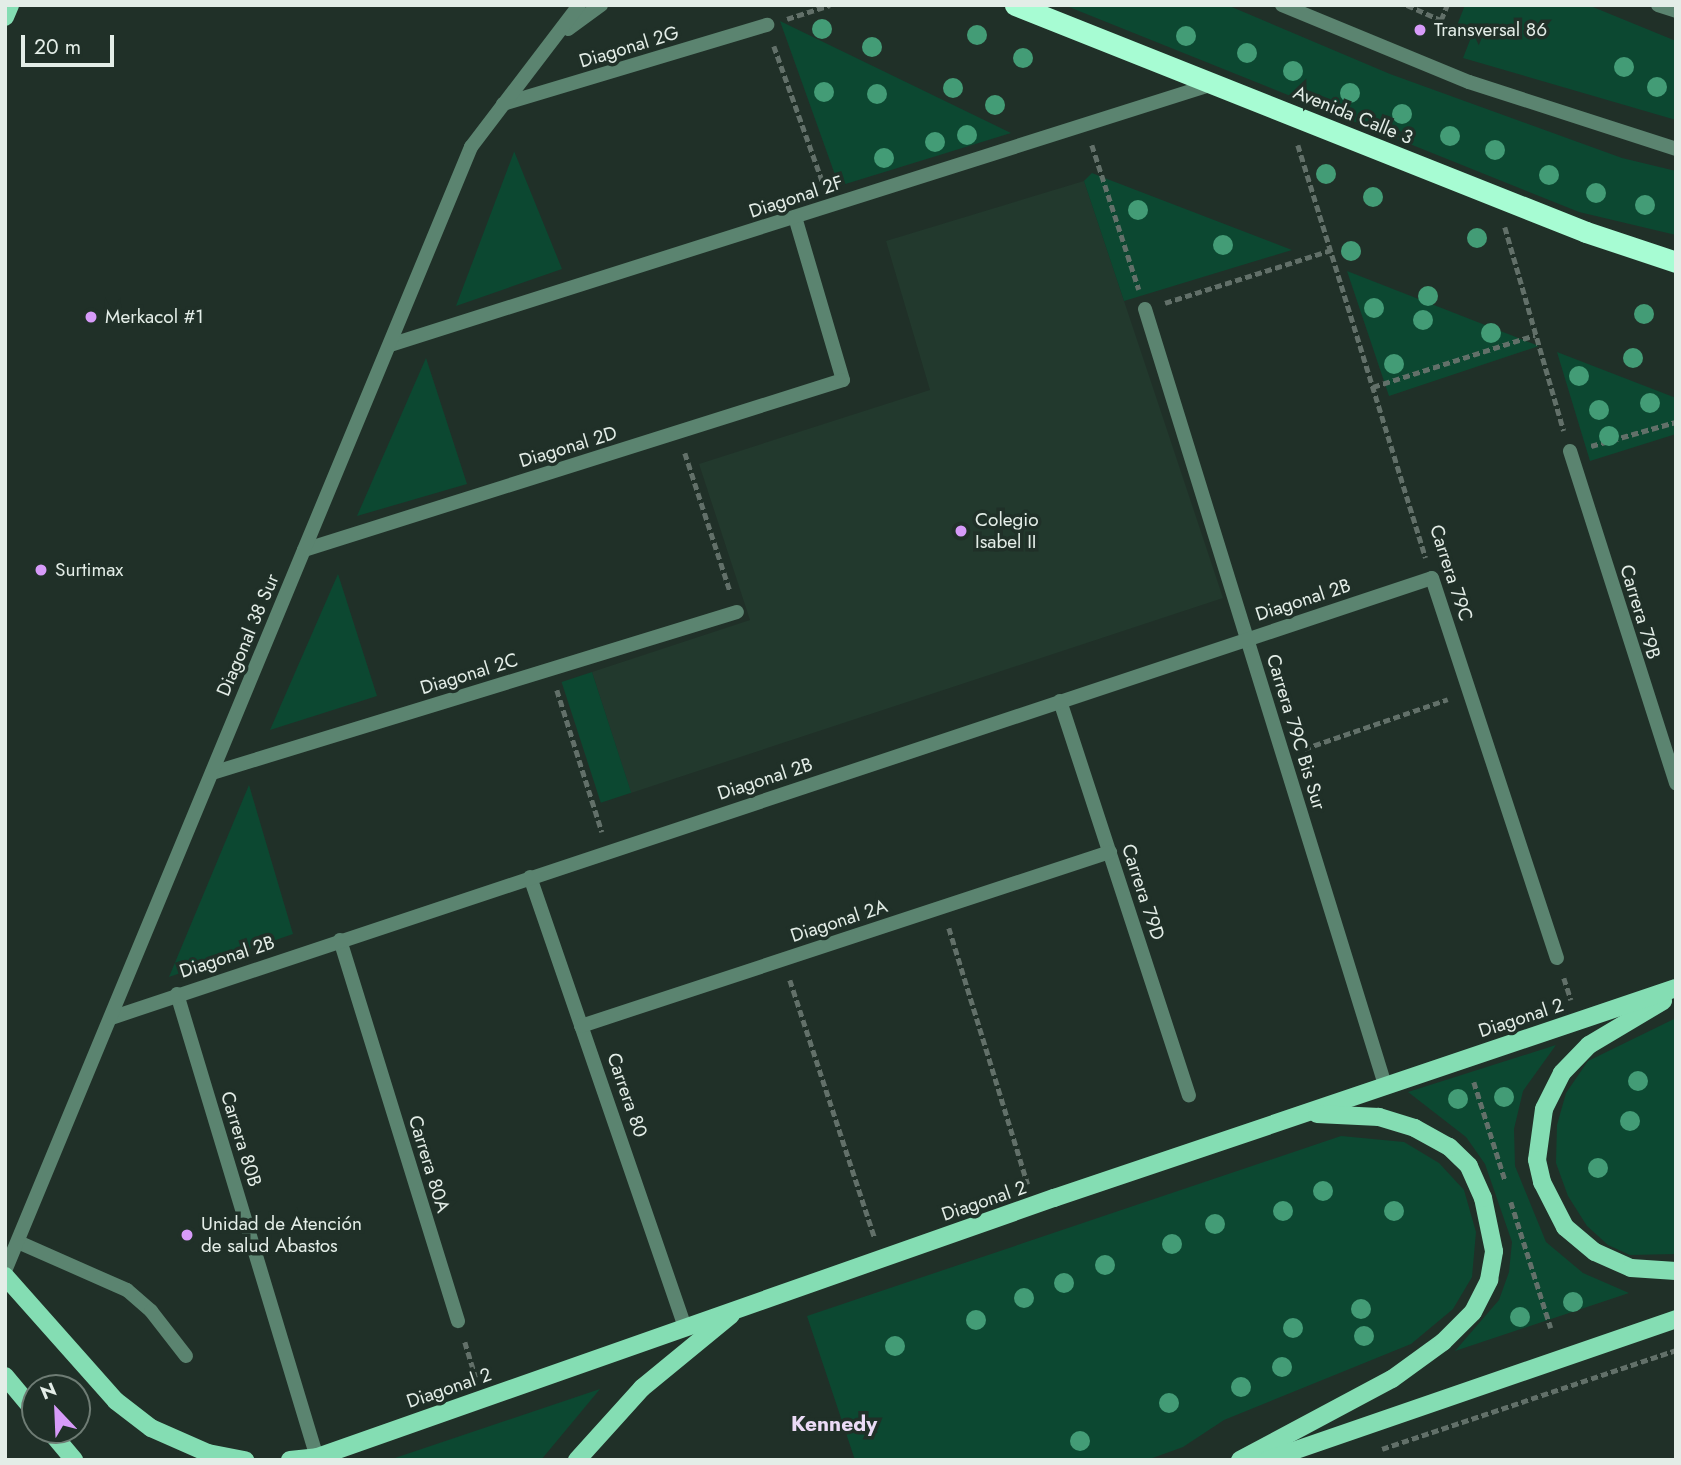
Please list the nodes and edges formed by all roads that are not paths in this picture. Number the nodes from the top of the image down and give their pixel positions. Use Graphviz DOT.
graph roads {
  1 [pos="10,5"];
  2 [pos="579,5"];
  3 [pos="601,5"];
  4 [pos="1016,5"];
  5 [pos="1282,5"];
  6 [pos="1658,5"];
  7 [pos="1676,11"];
  8 [pos="5,17"];
  9 [pos="766,25"];
  10 [pos="561,34"];
  11 [pos="1213,83"];
  12 [pos="502,104"];
  13 [pos="1676,149"];
  14 [pos="795,217"];
  15 [pos="1670,262"];
  16 [pos="1146,309"];
  17 [pos="390,345"];
  18 [pos="1570,451"];
  19 [pos="304,551"];
  20 [pos="1432,578"];
  21 [pos="737,611"];
  22 [pos="1247,639"];
  23 [pos="1060,701"];
  24 [pos="212,774"];
  25 [pos="1676,783"];
  26 [pos="1110,852"];
  27 [pos="530,877"];
  28 [pos="340,940"];
  29 [pos="1557,958"];
  30 [pos="1676,988"];
  31 [pos="177,994"];
  32 [pos="1676,994"];
  33 [pos="111,1017"];
  34 [pos="582,1026"];
  35 [pos="1385,1086"];
  36 [pos="1189,1095"];
  37 [pos="1300,1114"];
  38 [pos="18,1242"];
  39 [pos="1676,1271"];
  40 [pos="5,1274"];
  41 [pos="739,1309"];
  42 [pos="1676,1319"];
  43 [pos="458,1321"];
  44 [pos="685,1326"];
  45 [pos="186,1356"];
  46 [pos="8,1385"];
  47 [pos="21,1398"];
  48 [pos="61,1444"];
  49 [pos="313,1458"];
  50 [pos="74,1460"];
  51 [pos="245,1460"];
  52 [pos="290,1460"];
  53 [pos="577,1460"];
  54 [pos="1240,1460"];
  55 [pos="1266,1460"];
  1 -- 8 [label="main road"];
  2 -- 10 [label="street, Diagonal 38 Sur"];
  3 -- 10 [label="street, Diagonal 38 Sur"];
  4 -- 11 [label="highway, Avenida Calle 3"];
  5 -- 13 [label="street"];
  6 -- 7 [label="street"];
  9 -- 12 [label="street, Diagonal 2G"];
  10 -- 12 [label="street, Diagonal 38 Sur"];
  11 -- 14 [label="street, Diagonal 2F"];
  11 -- 15 [label="highway, Avenida Calle 3"];
  12 -- 17 [label="street, Diagonal 38 Sur"];
  14 -- 17 [label="street, Diagonal 2F"];
  14 -- 19 [label="street, Diagonal 2D"];
  16 -- 22 [label="street, Carrera 79C Bis Sur"];
  17 -- 19 [label="street, Diagonal 38 Sur"];
  18 -- 25 [label="street, Carrera 79B"];
  19 -- 24 [label="street, Diagonal 38 Sur"];
  20 -- 22 [label="street, Diagonal 2B"];
  20 -- 29 [label="street, Carrera 79C"];
  21 -- 24 [label="street, Diagonal 2C"];
  22 -- 23 [label="street, Diagonal 2B"];
  22 -- 35 [label="street, Carrera 79C Bis Sur"];
  23 -- 26 [label="street, Carrera 79D"];
  23 -- 27 [label="street, Diagonal 2B"];
  24 -- 33 [label="street, Diagonal 38 Sur"];
  26 -- 34 [label="street, Diagonal 2A"];
  26 -- 36 [label="street, Carrera 79D"];
  27 -- 28 [label="street, Diagonal 2B"];
  27 -- 34 [label="street, Carrera 80"];
  28 -- 31 [label="street, Diagonal 2B"];
  28 -- 43 [label="street, Carrera 80A"];
  30 -- 35 [label="main road, Diagonal 2"];
  31 -- 33 [label="street, Diagonal 2B"];
  31 -- 49 [label="street, Carrera 80B"];
  32 -- 39 [label="main road"];
  33 -- 38 [label="street, Diagonal 38 Sur"];
  34 -- 44 [label="street, Carrera 80"];
  35 -- 37 [label="main road, Diagonal 2"];
  37 -- 41 [label="main road, Diagonal 2"];
  37 -- 54 [label="main road"];
  38 -- 40 [label="street, Diagonal 38 Sur"];
  38 -- 45 [label="street"];
  40 -- 51 [label="main road"];
  41 -- 44 [label="main road, Diagonal 2"];
  41 -- 53 [label="main road"];
  42 -- 55 [label="main road"];
  44 -- 49 [label="main road, Diagonal 2"];
  46 -- 47 [label="main road"];
  48 -- 50 [label="main road"];
  49 -- 52 [label="main road, Diagonal 2"];
}
